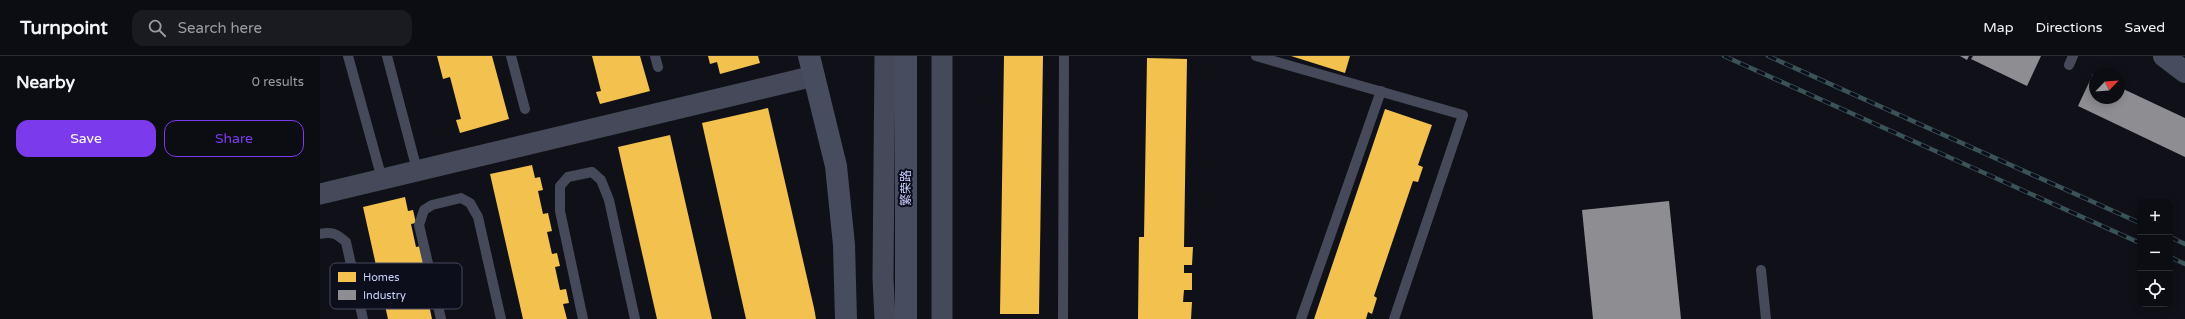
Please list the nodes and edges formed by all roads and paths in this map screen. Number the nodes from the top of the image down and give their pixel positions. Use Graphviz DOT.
graph roads {
  1 [pos="348,56"];
  2 [pos="387,56"];
  3 [pos="511,56"];
  4 [pos="655,56"];
  5 [pos="885,56"];
  6 [pos="906,56"];
  7 [pos="921,56"];
  8 [pos="942,56"];
  9 [pos="1064,56"];
  10 [pos="1256,56"];
  11 [pos="2164,56"];
  12 [pos="811,66"];
  13 [pos="658,67"];
  14 [pos="2185,72"];
  15 [pos="1381,91"];
  16 [pos="525,109"];
  17 [pos="417,170"];
  18 [pos="382,179"];
  19 [pos="320,194"];
  20 [pos="320,234"];
  21 [pos="351,263"];
  22 [pos="428,263"];
  23 [pos="1762,270"];
  24 [pos="361,309"];
  25 [pos="439,309"];
  26 [pos="363,319"];
  27 [pos="441,319"];
  28 [pos="501,319"];
  29 [pos="583,319"];
  30 [pos="635,319"];
  31 [pos="846,319"];
  32 [pos="885,319"];
  33 [pos="906,319"];
  34 [pos="921,319"];
  35 [pos="942,319"];
  36 [pos="1063,319"];
  37 [pos="1301,319"];
  38 [pos="1394,319"];
  39 [pos="1766,319"];
  1 -- 18 [label="lane"];
  2 -- 17 [label="lane"];
  3 -- 16 [label="lane"];
  4 -- 13 [label="lane"];
  5 -- 32 [label="street"];
  6 -- 33 [label="main road, 繁荣路"];
  7 -- 34 [label="main road, 繁荣路"];
  8 -- 35 [label="street"];
  9 -- 36 [label="lane"];
  10 -- 15 [label="lane"];
  11 -- 14 [label="main road"];
  12 -- 17 [label="street"];
  12 -- 31 [label="main road"];
  15 -- 37 [label="lane"];
  15 -- 38 [label="lane"];
  17 -- 18 [label="street"];
  18 -- 19 [label="street"];
  20 -- 21 [label="lane"];
  22 -- 28 [label="lane"];
  23 -- 39 [label="lane"];
  24 -- 26 [label="lane"];
  25 -- 27 [label="lane"];
  29 -- 30 [label="lane"];
}
